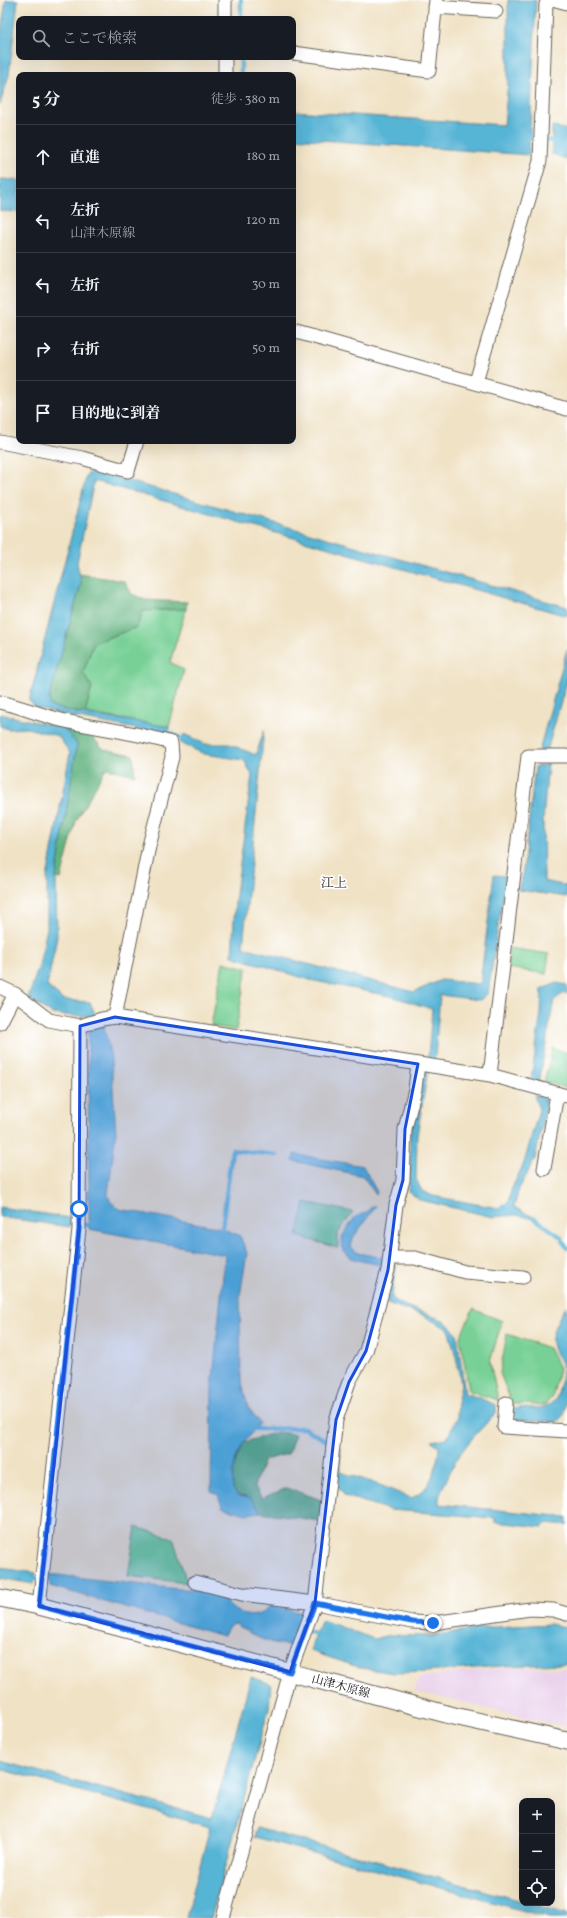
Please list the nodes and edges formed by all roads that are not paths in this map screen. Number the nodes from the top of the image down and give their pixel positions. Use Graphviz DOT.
graph roads {
  1 [pos="225,0"];
  2 [pos="550,0"];
  3 [pos="556,0"];
  4 [pos="436,3"];
  5 [pos="567,3"];
  6 [pos="496,11"];
  7 [pos="225,16"];
  8 [pos="296,52"];
  9 [pos="225,60"];
  10 [pos="225,72"];
  11 [pos="296,332"];
  12 [pos="476,382"];
  13 [pos="567,409"];
  14 [pos="0,442"];
  15 [pos="136,444"];
  16 [pos="0,702"];
  17 [pos="567,756"];
  18 [pos="0,987"];
  19 [pos="15,994"];
  20 [pos="115,1017"];
  21 [pos="91,1022"];
  22 [pos="0,1023"];
  23 [pos="418,1064"];
  24 [pos="490,1075"];
  25 [pos="562,1095"];
  26 [pos="544,1169"];
  27 [pos="389,1264"];
  28 [pos="523,1277"];
  29 [pos="506,1403"];
  30 [pos="567,1431"];
  31 [pos="195,1582"];
  32 [pos="0,1598"];
  33 [pos="40,1598"];
  34 [pos="315,1603"];
  35 [pos="567,1614"];
  36 [pos="290,1672"];
  37 [pos="567,1741"];
  38 [pos="223,1918"];
  1 -- 7 [label="street"];
  2 -- 12 [label="street"];
  3 -- 5 [label="street"];
  4 -- 6 [label="street"];
  4 -- 8 [label="street"];
  9 -- 10 [label="street"];
  11 -- 12 [label="street"];
  12 -- 13 [label="street"];
  14 -- 15 [label="street"];
  16 -- 20 [label="street"];
  17 -- 24 [label="street"];
  18 -- 19 [label="street"];
  19 -- 21 [label="street"];
  19 -- 22 [label="street"];
  20 -- 21 [label="street"];
  20 -- 23 [label="street"];
  21 -- 33 [label="street"];
  23 -- 24 [label="street"];
  23 -- 27 [label="street"];
  24 -- 25 [label="street"];
  25 -- 26 [label="street"];
  27 -- 28 [label="street"];
  27 -- 34 [label="street"];
  29 -- 30 [label="street"];
  31 -- 34 [label="street"];
  32 -- 33 [label="street, 山津木原線"];
  33 -- 36 [label="street, 山津木原線"];
  34 -- 35 [label="street"];
  34 -- 36 [label="street"];
  36 -- 37 [label="street, 山津木原線"];
  36 -- 38 [label="street"];
}
